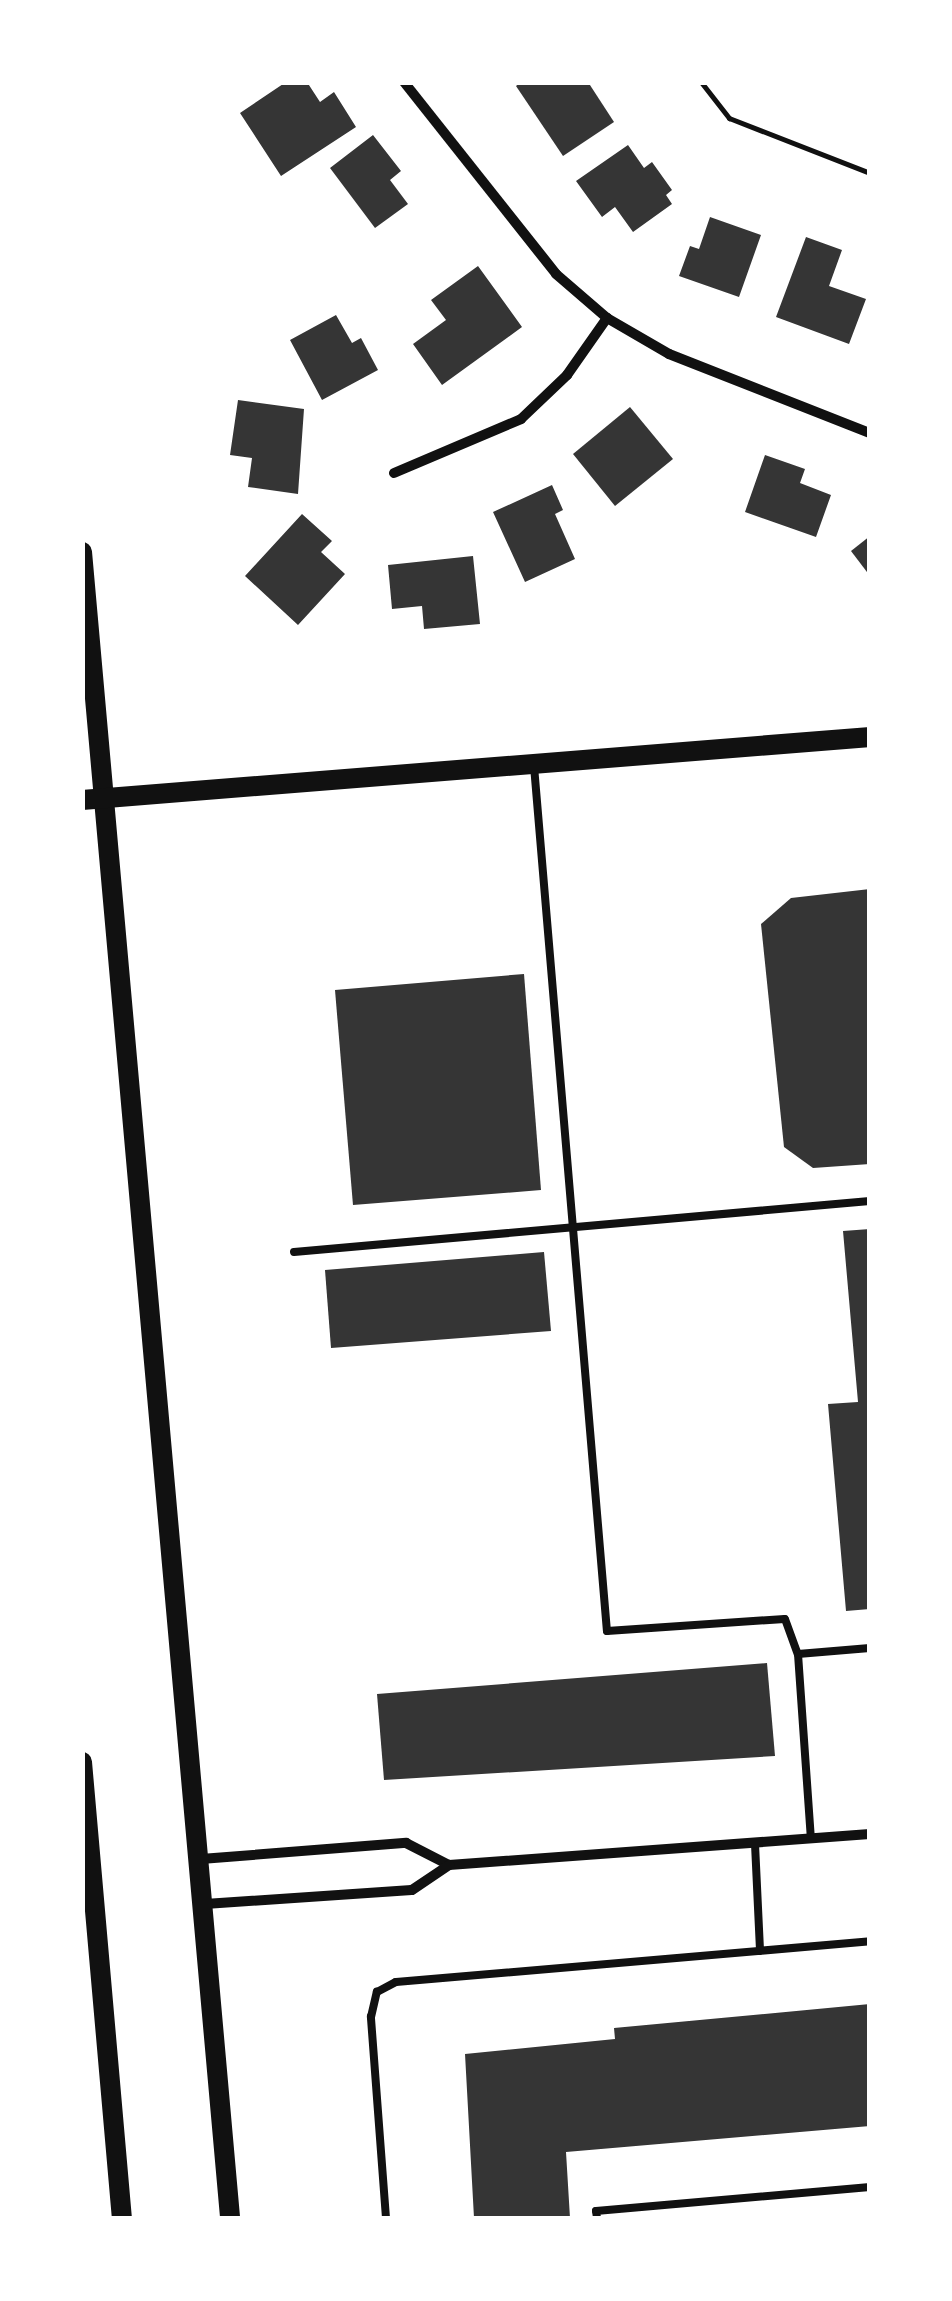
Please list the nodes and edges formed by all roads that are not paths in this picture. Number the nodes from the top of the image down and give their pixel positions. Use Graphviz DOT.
graph roads {
  1 [pos="404,82"];
  2 [pos="607,318"];
  3 [pos="870,433"];
  4 [pos="394,473"];
  5 [pos="82,552"];
  6 [pos="870,737"];
  7 [pos="534,766"];
  8 [pos="108,799"];
  9 [pos="82,800"];
  10 [pos="870,1202"];
  11 [pos="572,1229"];
  12 [pos="294,1252"];
  13 [pos="870,1648"];
  14 [pos="798,1654"];
  15 [pos="82,1762"];
  16 [pos="870,1834"];
  17 [pos="810,1840"];
  18 [pos="86,1842"];
  19 [pos="755,1844"];
  20 [pos="201,1859"];
  21 [pos="449,1864"];
  22 [pos="204,1904"];
  23 [pos="91,1941"];
  24 [pos="870,1942"];
  25 [pos="760,1951"];
  26 [pos="870,2187"];
  27 [pos="122,2218"];
  28 [pos="230,2218"];
  29 [pos="386,2218"];
  30 [pos="597,2218"];
  1 -- 2 [label="street"];
  2 -- 3 [label="street"];
  2 -- 4 [label="street"];
  5 -- 8 [label="main road"];
  6 -- 7 [label="main road"];
  7 -- 8 [label="main road"];
  7 -- 11 [label="lane"];
  8 -- 9 [label="main road"];
  8 -- 20 [label="main road"];
  10 -- 11 [label="lane"];
  11 -- 12 [label="lane"];
  11 -- 14 [label="lane"];
  13 -- 14 [label="lane"];
  14 -- 17 [label="lane"];
  15 -- 18 [label="main road"];
  16 -- 17 [label="street"];
  17 -- 19 [label="street"];
  18 -- 23 [label="main road"];
  19 -- 21 [label="street"];
  19 -- 25 [label="lane"];
  20 -- 21 [label="street"];
  20 -- 22 [label="main road"];
  21 -- 22 [label="street"];
  22 -- 28 [label="main road"];
  23 -- 27 [label="main road"];
  24 -- 25 [label="lane"];
  25 -- 29 [label="lane"];
  26 -- 30 [label="lane"];
}
